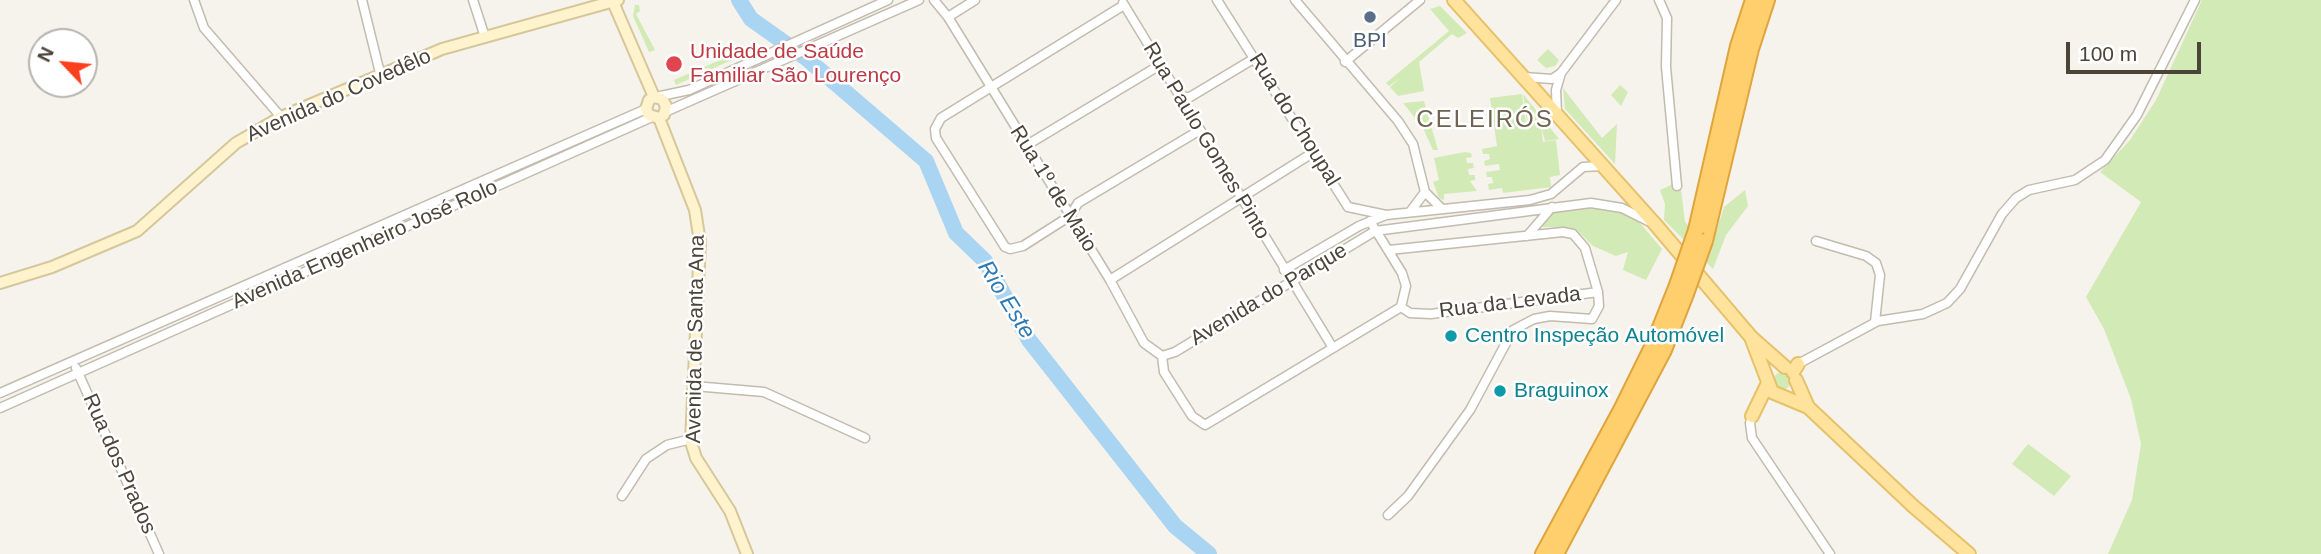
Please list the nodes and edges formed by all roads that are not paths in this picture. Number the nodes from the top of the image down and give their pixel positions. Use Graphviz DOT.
graph roads {
  1 [pos="194,0"];
  2 [pos="362,0"];
  3 [pos="473,0"];
  4 [pos="888,0"];
  5 [pos="919,0"];
  6 [pos="934,0"];
  7 [pos="975,0"];
  8 [pos="1217,0"];
  9 [pos="1295,0"];
  10 [pos="1420,0"];
  11 [pos="1616,0"];
  12 [pos="1659,0"];
  13 [pos="1753,0"];
  14 [pos="1768,0"];
  15 [pos="2195,0"];
  16 [pos="616,1"];
  17 [pos="1452,1"];
  18 [pos="1123,2"];
  19 [pos="948,17"];
  20 [pos="485,37"];
  21 [pos="1255,58"];
  22 [pos="1345,62"];
  23 [pos="1160,65"];
  24 [pos="1561,73"];
  25 [pos="381,77"];
  26 [pos="1522,77"];
  27 [pos="990,86"];
  28 [pos="655,97"];
  29 [pos="1180,97"];
  30 [pos="656,114"];
  31 [pos="1557,114"];
  32 [pos="281,117"];
  33 [pos="1200,130"];
  34 [pos="1027,145"];
  35 [pos="1314,152"];
  36 [pos="1602,166"];
  37 [pos="1677,186"];
  38 [pos="1425,191"];
  39 [pos="1241,200"];
  40 [pos="1552,207"];
  41 [pos="1441,208"];
  42 [pos="1429,209"];
  43 [pos="1410,212"];
  44 [pos="1386,215"];
  45 [pos="1070,216"];
  46 [pos="1370,221"];
  47 [pos="1432,223"];
  48 [pos="1655,224"];
  49 [pos="1375,231"];
  50 [pos="1700,235"];
  51 [pos="1527,236"];
  52 [pos="1816,241"];
  53 [pos="1389,250"];
  54 [pos="1284,270"];
  55 [pos="1110,281"];
  56 [pos="1291,281"];
  57 [pos="0,283"];
  58 [pos="1598,292"];
  59 [pos="1401,307"];
  60 [pos="1875,322"];
  61 [pos="1751,337"];
  62 [pos="1333,348"];
  63 [pos="1162,356"];
  64 [pos="73,362"];
  65 [pos="1792,370"];
  66 [pos="78,373"];
  67 [pos="1767,383"];
  68 [pos="694,386"];
  69 [pos="0,393"];
  70 [pos="1781,396"];
  71 [pos="1808,407"];
  72 [pos="0,408"];
  73 [pos="1752,416"];
  74 [pos="865,438"];
  75 [pos="691,439"];
  76 [pos="622,496"];
  77 [pos="1388,514"];
  78 [pos="1562,531"];
  79 [pos="159,554"];
  80 [pos="747,554"];
  81 [pos="1543,554"];
  82 [pos="1556,554"];
  83 [pos="1830,554"];
  84 [pos="1969,554"];
  1 -- 32 [label="street"];
  2 -- 25 [label="street"];
  3 -- 20 [label="street"];
  4 -- 28 [label="street"];
  5 -- 30 [label="street, Avenida Engenheiro José Rolo"];
  6 -- 19 [label="street"];
  7 -- 19 [label="street"];
  8 -- 21 [label="street, Rua do Choupal"];
  9 -- 22 [label="street"];
  10 -- 22 [label="street"];
  11 -- 24 [label="street"];
  12 -- 37 [label="street"];
  13 -- 50 [label="highway"];
  14 -- 50 [label="highway"];
  15 -- 60 [label="street"];
  16 -- 20 [label="street, Avenida do Covedêlo"];
  16 -- 28 [label="street"];
  17 -- 26 [label="main road"];
  18 -- 23 [label="street, Rua Paulo Gomes Pinto"];
  18 -- 27 [label="street"];
  19 -- 27 [label="street, Rua 1º de Maio"];
  20 -- 25 [label="street, Avenida do Covedêlo"];
  21 -- 29 [label="street"];
  21 -- 35 [label="street, Rua do Choupal"];
  22 -- 38 [label="street"];
  23 -- 29 [label="street, Rua Paulo Gomes Pinto"];
  23 -- 34 [label="street"];
  24 -- 26 [label="street"];
  24 -- 31 [label="street"];
  25 -- 32 [label="street, Avenida do Covedêlo"];
  26 -- 31 [label="main road"];
  27 -- 34 [label="street, Rua 1º de Maio"];
  27 -- 45 [label="street"];
  28 -- 30 [label="street"];
  28 -- 30 [label="street"];
  29 -- 33 [label="street, Rua Paulo Gomes Pinto"];
  30 -- 64 [label="street, Avenida Engenheiro José Rolo"];
  30 -- 66 [label="street, Avenida Engenheiro José Rolo"];
  30 -- 68 [label="street, Avenida de Santa Ana"];
  31 -- 36 [label="main road"];
  32 -- 57 [label="street, Avenida do Covedêlo"];
  33 -- 39 [label="street, Rua Paulo Gomes Pinto"];
  33 -- 45 [label="street"];
  34 -- 45 [label="street, Rua 1º de Maio"];
  35 -- 39 [label="street"];
  35 -- 44 [label="street, Rua do Choupal"];
  36 -- 41 [label="street, Avenida do Parque"];
  36 -- 48 [label="main road"];
  38 -- 41 [label="street"];
  38 -- 43 [label="street"];
  39 -- 54 [label="street, Rua Paulo Gomes Pinto"];
  39 -- 55 [label="street"];
  40 -- 47 [label="street, Avenida do Parque"];
  40 -- 48 [label="street, Avenida do Parque"];
  40 -- 51 [label="street"];
  41 -- 42 [label="street, Avenida do Parque"];
  42 -- 43 [label="street, Avenida do Parque"];
  42 -- 47 [label="street"];
  43 -- 44 [label="street, Avenida do Parque"];
  44 -- 46 [label="street, Avenida do Parque"];
  45 -- 55 [label="street, Rua 1º de Maio"];
  46 -- 49 [label="street"];
  46 -- 54 [label="street, Avenida do Parque"];
  47 -- 49 [label="street, Avenida do Parque"];
  48 -- 61 [label="main road"];
  49 -- 53 [label="street"];
  49 -- 56 [label="street, Avenida do Parque"];
  50 -- 78 [label="highway, bridge"];
  51 -- 53 [label="street"];
  51 -- 58 [label="street, Rua da Levada"];
  52 -- 60 [label="street"];
  53 -- 59 [label="street"];
  54 -- 56 [label="street, Rua Paulo Gomes Pinto"];
  55 -- 63 [label="street, Rua 1º de Maio"];
  56 -- 62 [label="street"];
  56 -- 63 [label="street, Avenida do Parque"];
  58 -- 59 [label="street, Rua da Levada"];
  58 -- 77 [label="street"];
  59 -- 62 [label="street"];
  60 -- 65 [label="street"];
  61 -- 65 [label="main road"];
  61 -- 67 [label="main road"];
  62 -- 63 [label="street"];
  64 -- 66 [label="street"];
  64 -- 69 [label="street, Avenida Engenheiro José Rolo"];
  65 -- 67 [label="main road"];
  65 -- 70 [label="main road"];
  65 -- 71 [label="main road"];
  66 -- 72 [label="street, Avenida Engenheiro José Rolo"];
  66 -- 79 [label="street, Rua dos Prados"];
  67 -- 70 [label="main road"];
  67 -- 73 [label="main road"];
  68 -- 74 [label="street"];
  68 -- 75 [label="street, Avenida de Santa Ana"];
  70 -- 71 [label="main road"];
  70 -- 73 [label="main road"];
  71 -- 84 [label="main road"];
  73 -- 83 [label="street"];
  75 -- 76 [label="street"];
  75 -- 80 [label="street, Avenida de Santa Ana"];
  78 -- 81 [label="highway"];
  78 -- 82 [label="highway"];
}
